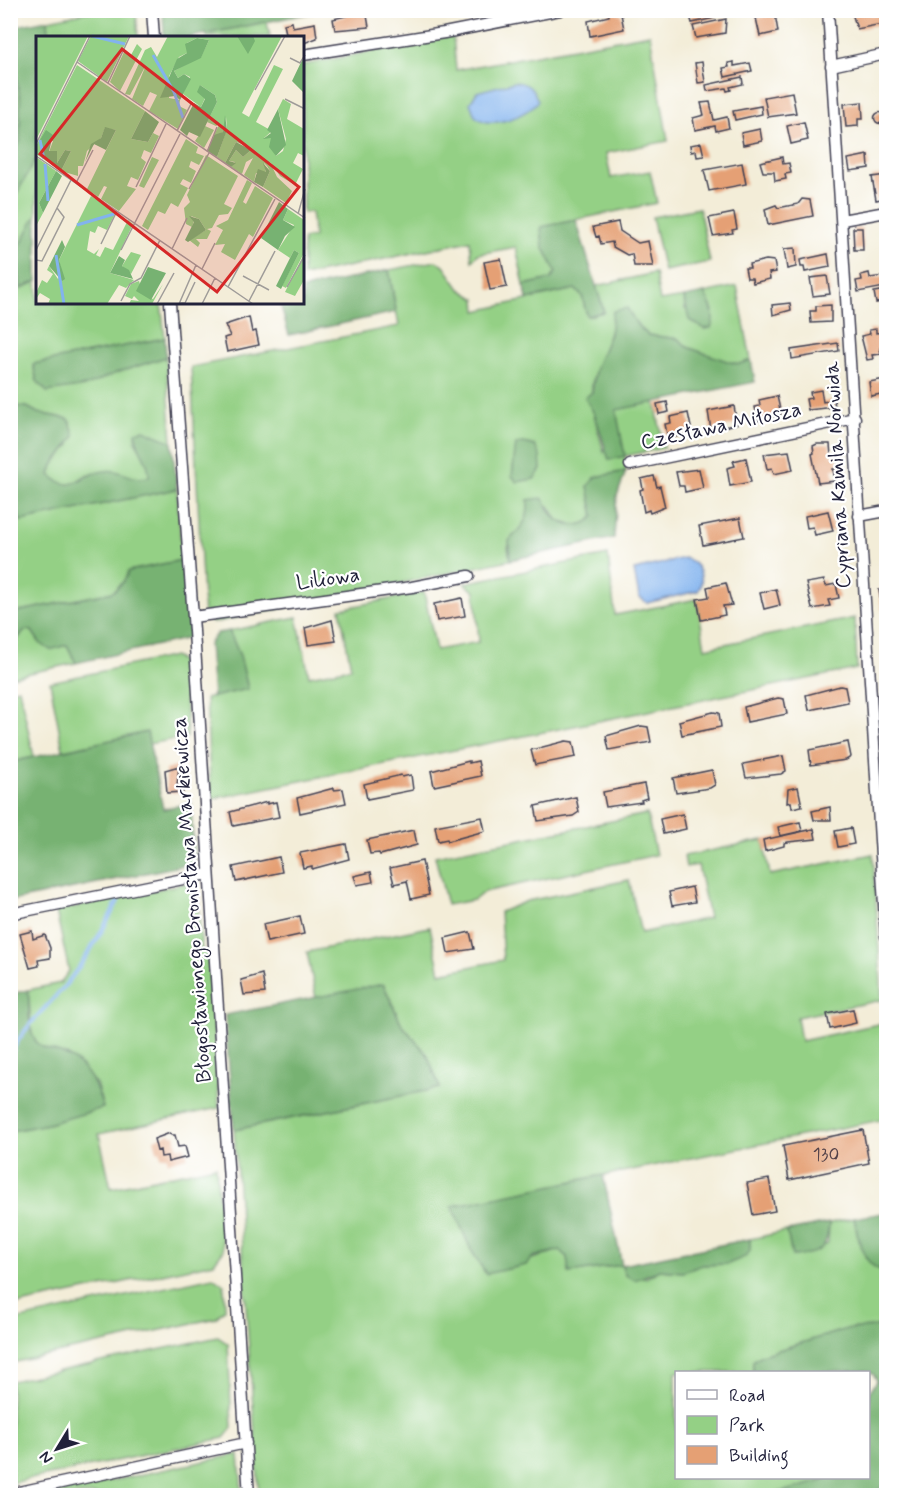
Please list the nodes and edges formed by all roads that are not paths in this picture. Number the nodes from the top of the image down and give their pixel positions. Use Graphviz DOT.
graph roads {
  1 [pos="152,10"];
  2 [pos="560,10"];
  3 [pos="828,10"];
  4 [pos="154,36"];
  5 [pos="886,54"];
  6 [pos="304,55"];
  7 [pos="831,66"];
  8 [pos="886,212"];
  9 [pos="842,220"];
  10 [pos="170,304"];
  11 [pos="855,418"];
  12 [pos="630,465"];
  13 [pos="886,511"];
  14 [pos="859,516"];
  15 [pos="469,576"];
  16 [pos="193,617"];
  17 [pos="208,874"];
  18 [pos="10,914"];
  19 [pos="886,936"];
  20 [pos="246,1443"];
  21 [pos="10,1494"];
  22 [pos="249,1496"];
  1 -- 4 [label="street"];
  2 -- 6 [label="street"];
  3 -- 7 [label="street, Cypriana Kamila Norwida"];
  5 -- 7 [label="street"];
  7 -- 9 [label="street, Cypriana Kamila Norwida"];
  8 -- 9 [label="street"];
  9 -- 11 [label="street, Cypriana Kamila Norwida"];
  10 -- 16 [label="street, Błogosławionego Bronisława Markiewicza"];
  11 -- 12 [label="street, Czesława Miłosza"];
  11 -- 14 [label="street, Cypriana Kamila Norwida"];
  13 -- 14 [label="street"];
  14 -- 19 [label="street, Cypriana Kamila Norwida"];
  15 -- 16 [label="street, Liliowa"];
  16 -- 17 [label="street, Błogosławionego Bronisława Markiewicza"];
  17 -- 18 [label="street"];
  17 -- 20 [label="street, Błogosławionego Bronisława Markiewicza"];
  20 -- 21 [label="street"];
  20 -- 22 [label="street, Błogosławionego Bronisława Markiewicza"];
}
